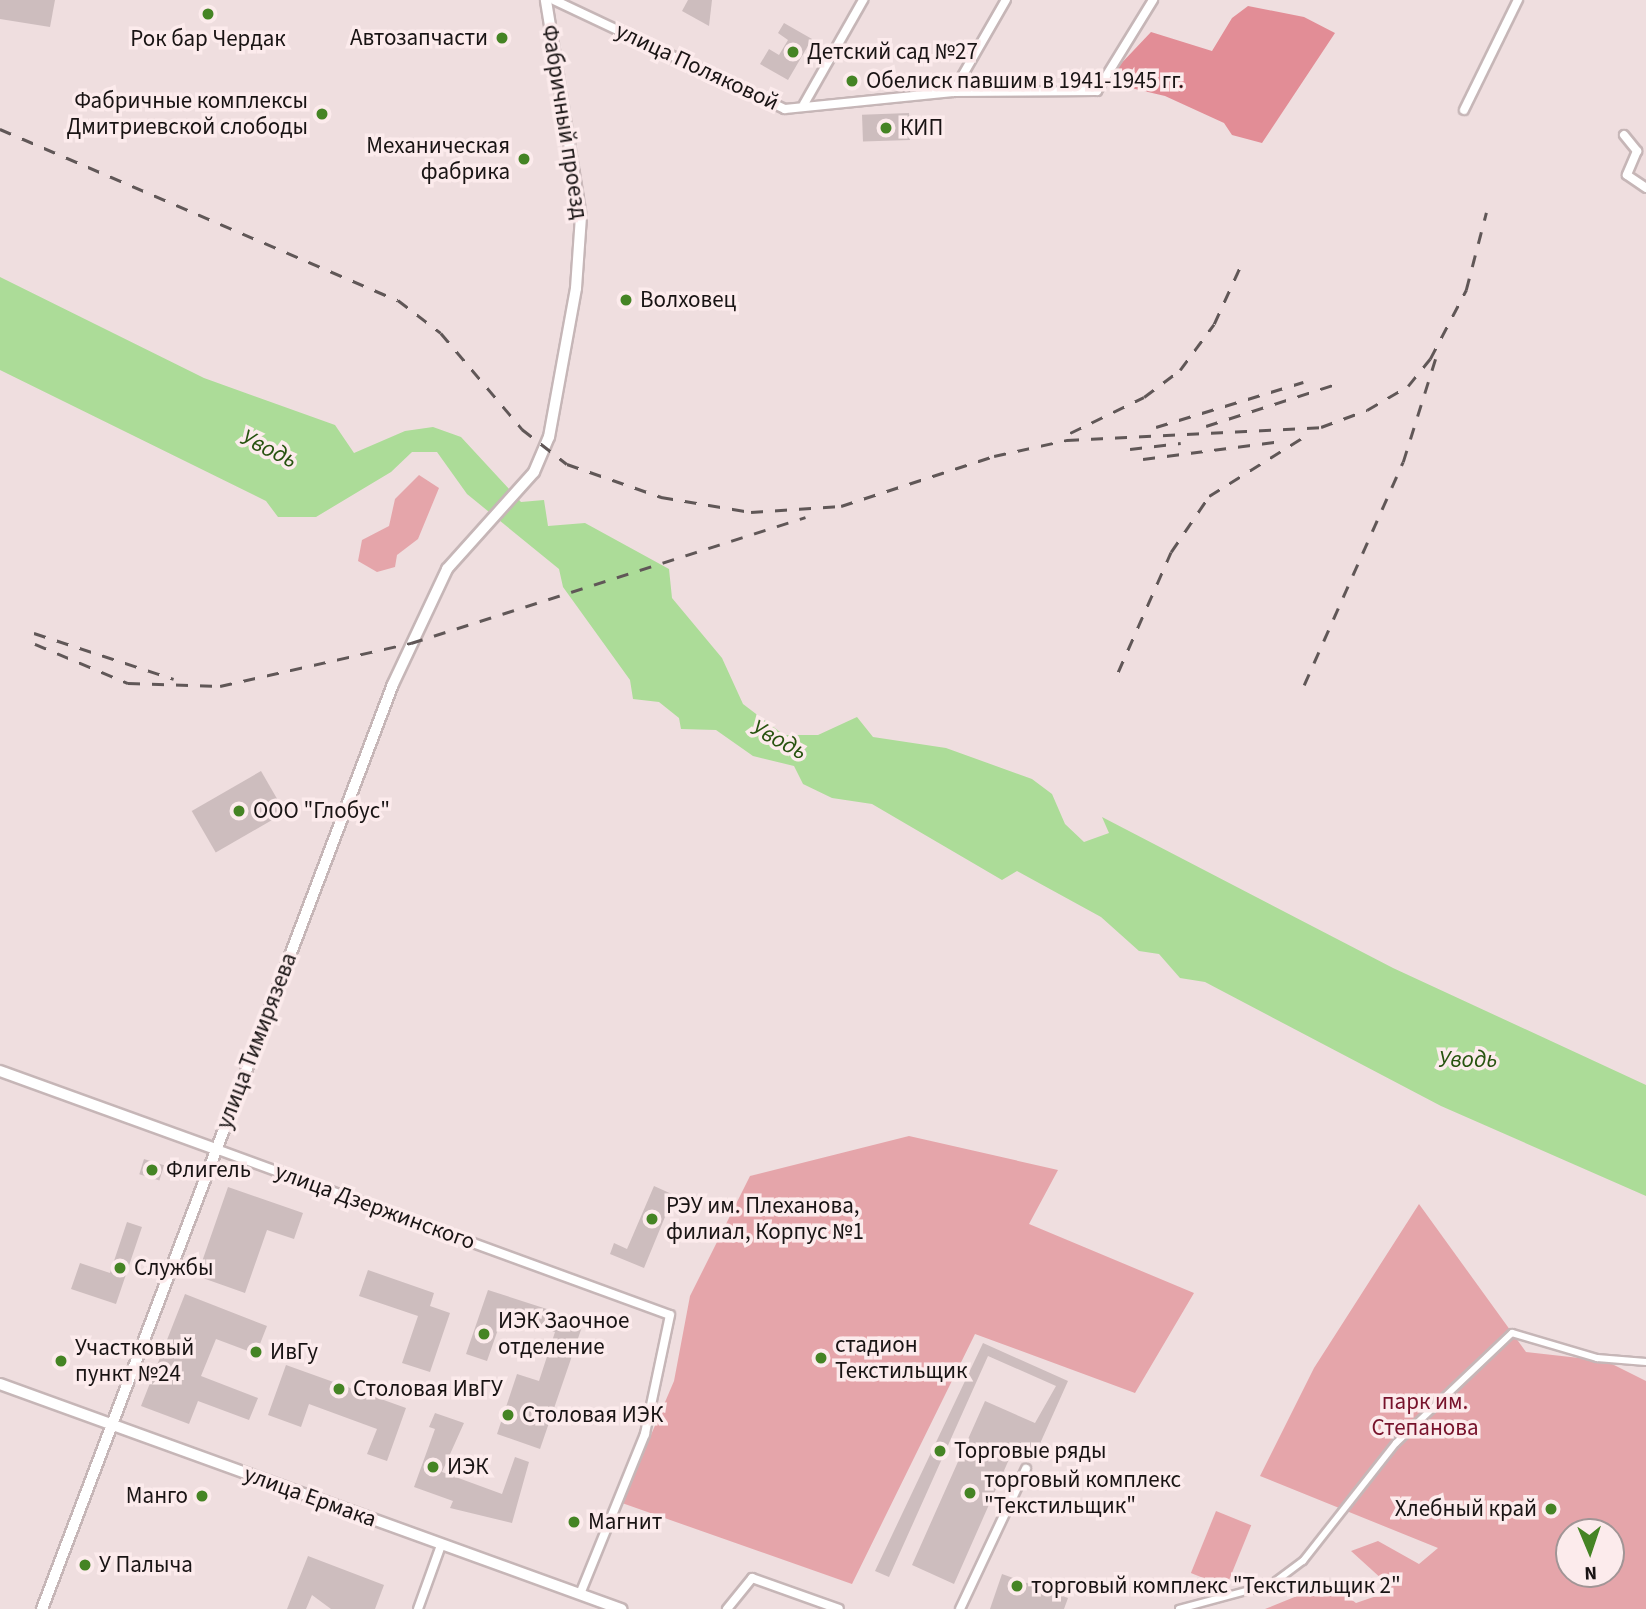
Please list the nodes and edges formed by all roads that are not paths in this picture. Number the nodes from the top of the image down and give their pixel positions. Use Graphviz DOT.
graph roads {
  1 [pos="546,0"];
  2 [pos="554,0"];
  3 [pos="863,0"];
  4 [pos="1006,0"];
  5 [pos="1153,0"];
  6 [pos="1518,0"];
  7 [pos="953,92"];
  8 [pos="804,104"];
  9 [pos="1464,110"];
  10 [pos="1624,135"];
  11 [pos="1646,188"];
  12 [pos="481,525"];
  13 [pos="0,1071"];
  14 [pos="216,1149"];
  15 [pos="1646,1362"];
  16 [pos="0,1384"];
  17 [pos="112,1426"];
  18 [pos="1026,1469"];
  19 [pos="441,1545"];
  20 [pos="580,1594"];
  21 [pos="42,1609"];
  22 [pos="418,1609"];
  23 [pos="621,1609"];
  24 [pos="727,1609"];
  25 [pos="839,1609"];
  26 [pos="960,1609"];
  27 [pos="1179,1609"];
  1 -- 12 [label="main road, Фабричный проезд"];
  2 -- 8 [label="street, улица Поляковой"];
  3 -- 8 [label="street"];
  4 -- 7 [label="street"];
  5 -- 7 [label="street, улица Поляковой"];
  6 -- 9 [label="street"];
  7 -- 8 [label="street, улица Поляковой"];
  10 -- 11 [label="street"];
  12 -- 14 [label="main road, улица Тимирязева"];
  13 -- 14 [label="street, улица Дзержинского"];
  14 -- 17 [label="main road, улица Тимирязева"];
  14 -- 20 [label="street, улица Дзержинского"];
  15 -- 27 [label="street"];
  16 -- 17 [label="main road, улица Ермака"];
  17 -- 19 [label="main road, улица Ермака"];
  17 -- 21 [label="main road, улица Тимирязева"];
  18 -- 26 [label="street"];
  19 -- 20 [label="main road, улица Ермака"];
  19 -- 22 [label="street"];
  20 -- 23 [label="main road, улица Ермака"];
  24 -- 25 [label="street"];
}
